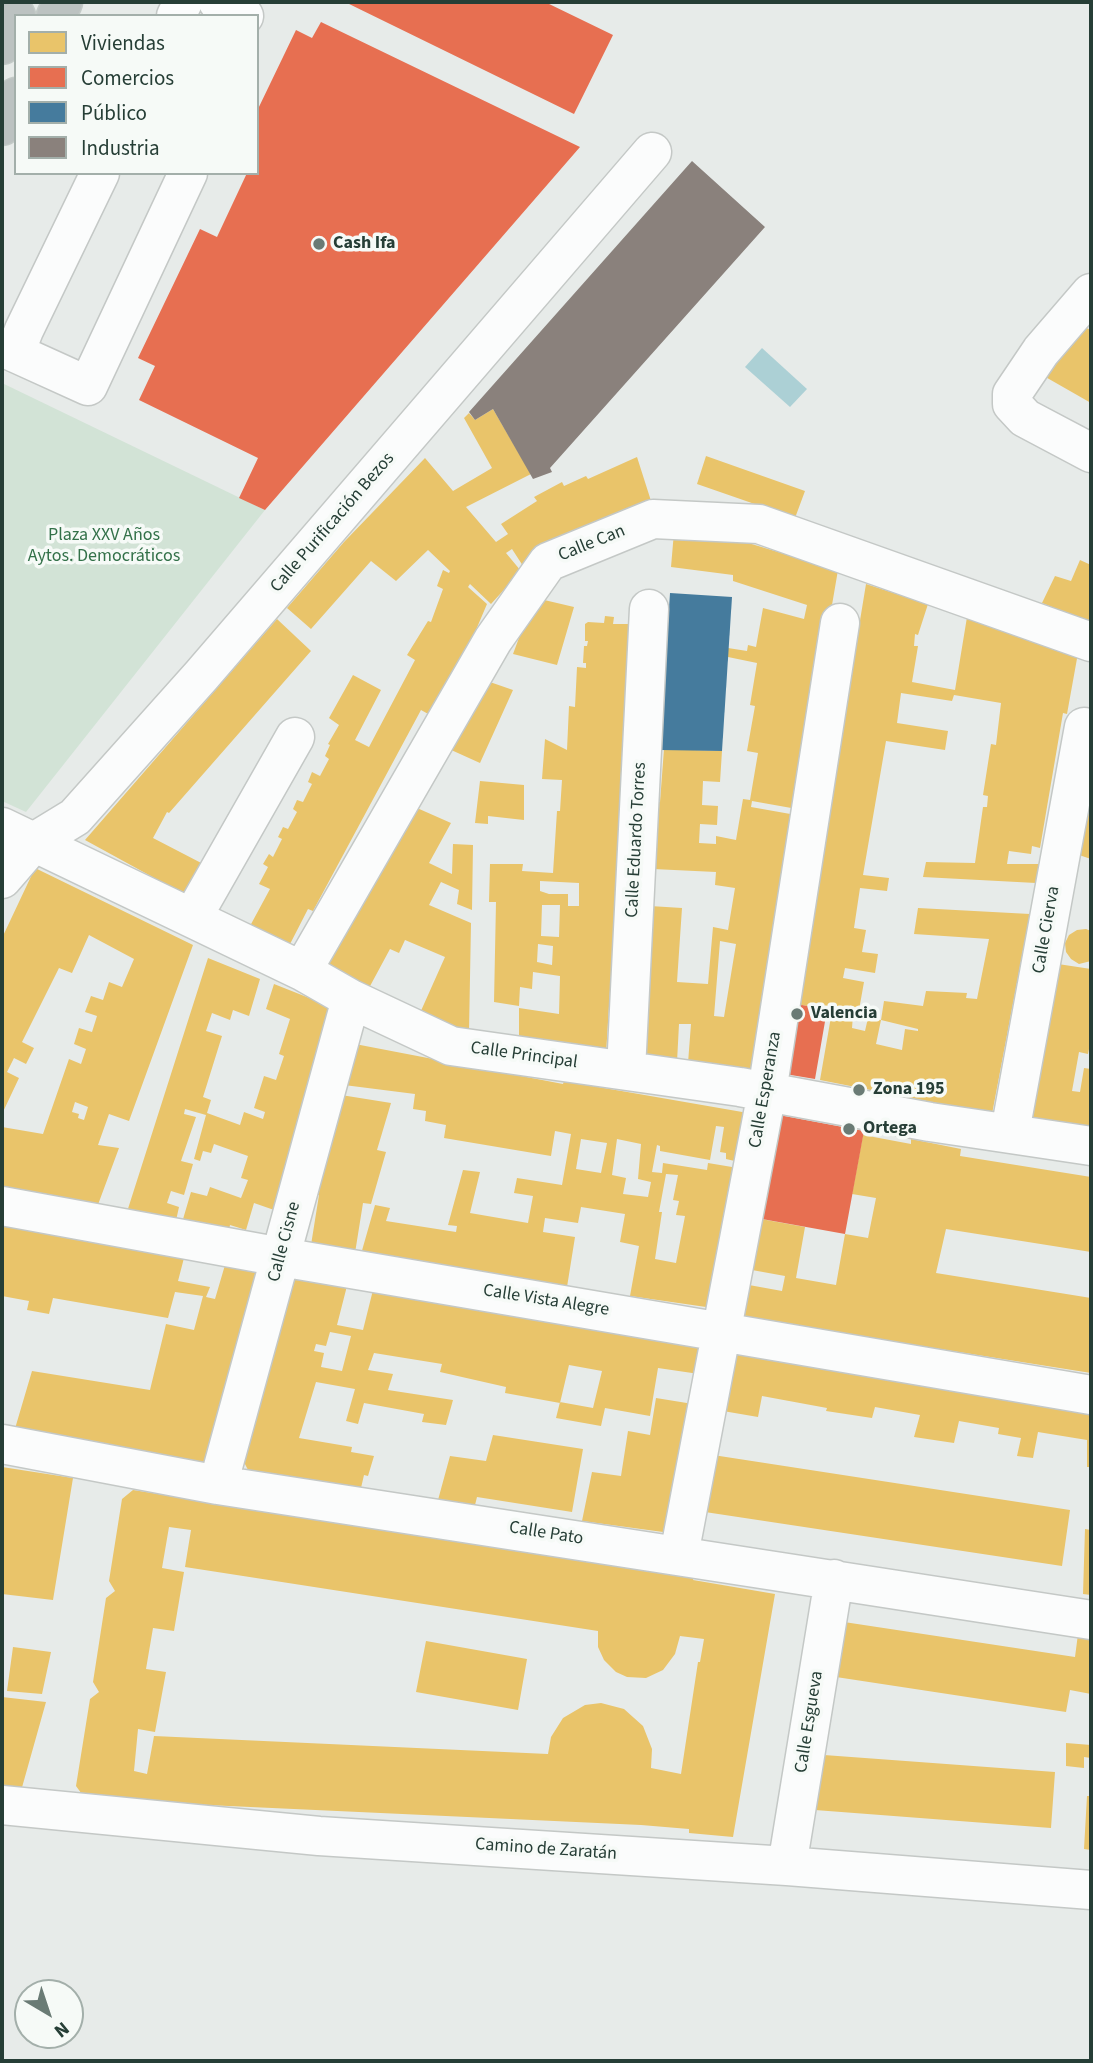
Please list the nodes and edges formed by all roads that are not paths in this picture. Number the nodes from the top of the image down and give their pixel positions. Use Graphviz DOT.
graph roads {
  1 [pos="218,2"];
  2 [pos="239,14"];
  3 [pos="14,20"];
  4 [pos="2,45"];
  5 [pos="14,101"];
  6 [pos="2,126"];
  7 [pos="652,152"];
  8 [pos="99,175"];
  9 [pos="187,175"];
  10 [pos="1091,293"];
  11 [pos="10,337"];
  12 [pos="1091,453"];
  13 [pos="649,609"];
  14 [pos="840,622"];
  15 [pos="1091,642"];
  16 [pos="1084,727"];
  17 [pos="295,737"];
  18 [pos="18,834"];
  19 [pos="2,879"];
  20 [pos="192,918"];
  21 [pos="302,971"];
  22 [pos="351,999"];
  23 [pos="626,1070"];
  24 [pos="768,1092"];
  25 [pos="1010,1132"];
  26 [pos="1091,1146"];
  27 [pos="2,1206"];
  28 [pos="281,1257"];
  29 [pos="722,1330"];
  30 [pos="1091,1395"];
  31 [pos="2,1444"];
  32 [pos="218,1485"];
  33 [pos="679,1555"];
  34 [pos="834,1579"];
  35 [pos="1091,1620"];
  36 [pos="2,1805"];
  37 [pos="787,1866"];
  38 [pos="1091,1890"];
  1 -- 2 [label="street"];
  3 -- 4 [label="highway"];
  5 -- 6 [label="highway"];
  7 -- 18 [label="street, Calle Purificación Bezos"];
  8 -- 11 [label="street"];
  9 -- 11 [label="street"];
  10 -- 12 [label="street"];
  13 -- 23 [label="street, Calle Eduardo Torres"];
  14 -- 24 [label="street, Calle Esperanza"];
  15 -- 21 [label="street, Calle Can"];
  16 -- 25 [label="street, Calle Cierva"];
  17 -- 20 [label="street"];
  18 -- 19 [label="street, Calle Purificación Bezos"];
  18 -- 20 [label="street, Calle Principal"];
  20 -- 21 [label="street, Calle Principal"];
  21 -- 22 [label="street, Calle Principal"];
  22 -- 23 [label="street, Calle Principal"];
  22 -- 28 [label="street, Calle Cisne"];
  23 -- 24 [label="street, Calle Principal"];
  24 -- 25 [label="street, Calle Principal"];
  24 -- 29 [label="street, Calle Esperanza"];
  25 -- 26 [label="street, Calle Principal"];
  27 -- 28 [label="street, Calle Vista Alegre"];
  28 -- 29 [label="street, Calle Vista Alegre"];
  28 -- 32 [label="street, Calle Cisne"];
  29 -- 30 [label="street, Calle Vista Alegre"];
  29 -- 33 [label="street, Calle Esperanza"];
  31 -- 32 [label="street, Calle Pato"];
  32 -- 33 [label="street, Calle Pato"];
  33 -- 34 [label="street, Calle Pato"];
  34 -- 35 [label="street, Calle Pato"];
  34 -- 37 [label="street, Calle Esgueva"];
  36 -- 37 [label="street, Camino de Zaratán"];
  37 -- 38 [label="street, Camino de Zaratán"];
}
